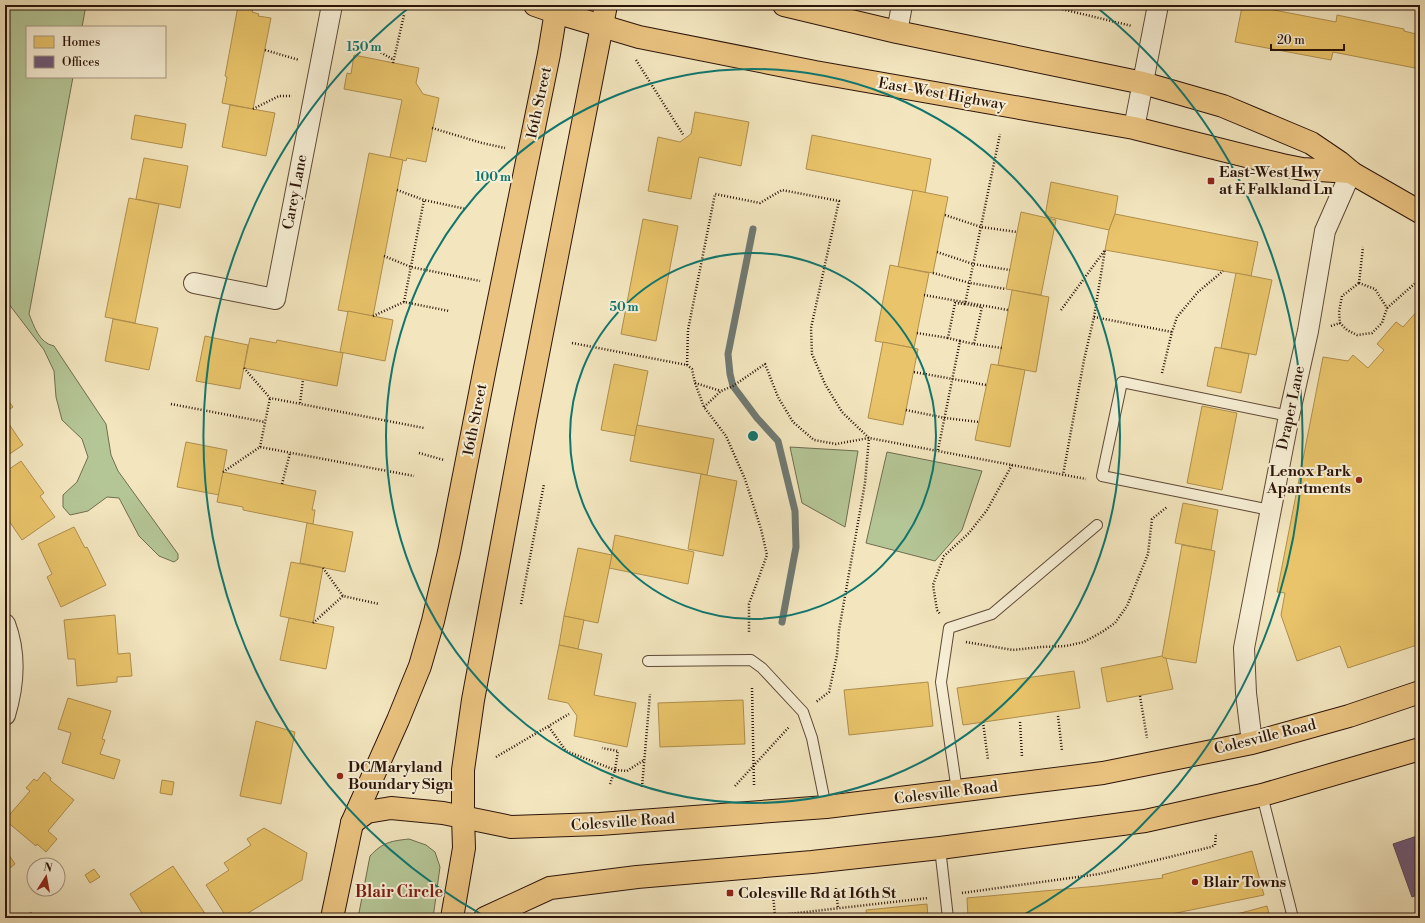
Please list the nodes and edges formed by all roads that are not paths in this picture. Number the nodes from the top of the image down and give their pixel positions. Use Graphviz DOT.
graph roads {
  1 [pos="332,5"];
  2 [pos="606,5"];
  3 [pos="784,5"];
  4 [pos="902,5"];
  5 [pos="1158,5"];
  6 [pos="549,8"];
  7 [pos="602,26"];
  8 [pos="897,32"];
  9 [pos="1143,83"];
  10 [pos="1134,128"];
  11 [pos="1351,172"];
  12 [pos="1420,212"];
  13 [pos="194,283"];
  14 [pos="1289,416"];
  15 [pos="1270,510"];
  16 [pos="1098,525"];
  17 [pos="5,624"];
  18 [pos="648,661"];
  19 [pos="1420,692"];
  20 [pos="5,715"];
  21 [pos="1252,743"];
  22 [pos="1420,749"];
  23 [pos="957,791"];
  24 [pos="1262,795"];
  25 [pos="826,807"];
  26 [pos="463,817"];
  27 [pos="352,823"];
  28 [pos="940,848"];
  29 [pos="332,918"];
  30 [pos="452,918"];
  31 [pos="485,918"];
  32 [pos="948,918"];
  33 [pos="1293,918"];
  1 -- 13 [label="street, Carey Lane"];
  2 -- 7 [label="main road"];
  3 -- 8 [label="main road, East-West Highway"];
  4 -- 8 [label="street"];
  5 -- 9 [label="street"];
  6 -- 7 [label="main road, East-West Highway"];
  6 -- 27 [label="main road, 16th Street"];
  7 -- 10 [label="main road, East-West Highway"];
  7 -- 26 [label="main road"];
  8 -- 9 [label="main road, East-West Highway"];
  9 -- 10 [label="street"];
  9 -- 11 [label="main road, East-West Highway"];
  10 -- 11 [label="main road, East-West Highway"];
  11 -- 12 [label="main road, East-West Highway"];
  11 -- 14 [label="street, Draper Lane"];
  14 -- 15 [label="street, Draper Lane"];
  14 -- 15 [label="lane"];
  15 -- 21 [label="street, Draper Lane"];
  16 -- 23 [label="lane"];
  17 -- 20 [label="street"];
  18 -- 25 [label="lane"];
  19 -- 21 [label="main road, Colesville Road"];
  21 -- 23 [label="main road, Colesville Road"];
  22 -- 24 [label="main road"];
  23 -- 25 [label="main road, Colesville Road"];
  24 -- 28 [label="main road"];
  24 -- 33 [label="lane"];
  25 -- 26 [label="main road, Colesville Road"];
  26 -- 27 [label="main road"];
  26 -- 30 [label="main road"];
  27 -- 29 [label="main road"];
  28 -- 31 [label="main road"];
  28 -- 32 [label="lane"];
}
